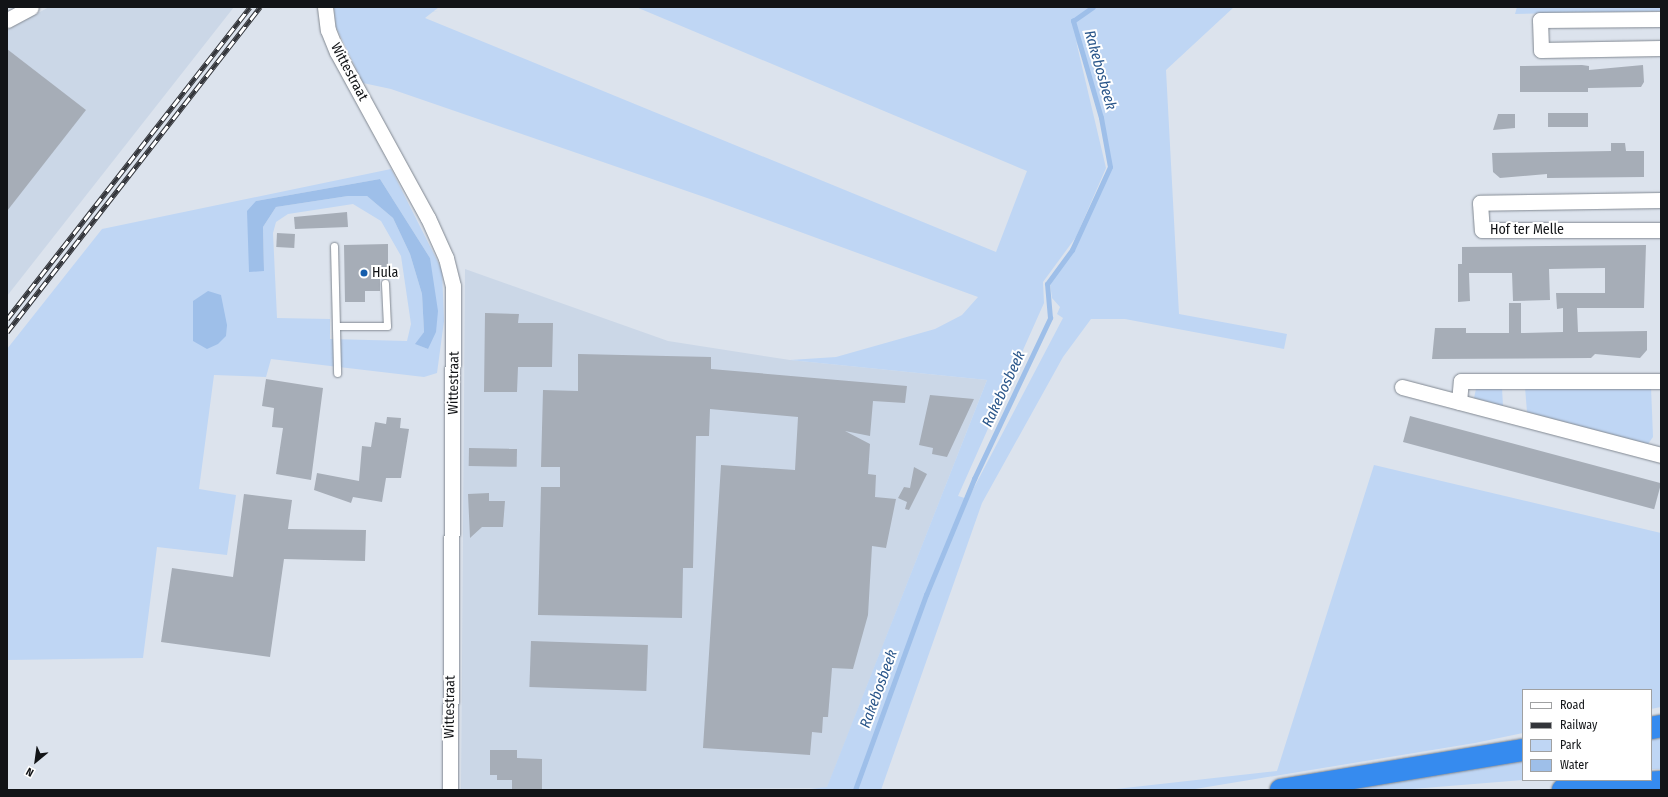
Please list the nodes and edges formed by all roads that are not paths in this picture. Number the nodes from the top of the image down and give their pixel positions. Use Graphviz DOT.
graph roads {
  1 [pos="31,7"];
  2 [pos="325,7"];
  3 [pos="1661,19"];
  4 [pos="7,20"];
  5 [pos="1661,48"];
  6 [pos="1661,200"];
  7 [pos="1661,230"];
  8 [pos="334,246"];
  9 [pos="386,283"];
  10 [pos="336,326"];
  11 [pos="337,373"];
  12 [pos="1661,382"];
  13 [pos="1402,388"];
  14 [pos="1459,402"];
  15 [pos="1661,455"];
  16 [pos="1522,750"];
  17 [pos="1661,782"];
  18 [pos="450,790"];
  19 [pos="1281,790"];
  20 [pos="1563,790"];
  1 -- 4 [label="street"];
  2 -- 18 [label="street, Wittestraat"];
  3 -- 5 [label="street"];
  6 -- 7 [label="street, Hof ter Melle"];
  8 -- 10 [label="lane"];
  9 -- 10 [label="lane"];
  10 -- 11 [label="lane"];
  12 -- 14 [label="street"];
  13 -- 14 [label="street"];
  14 -- 15 [label="street"];
  16 -- 19 [label="highway"];
  17 -- 20 [label="highway"];
}
